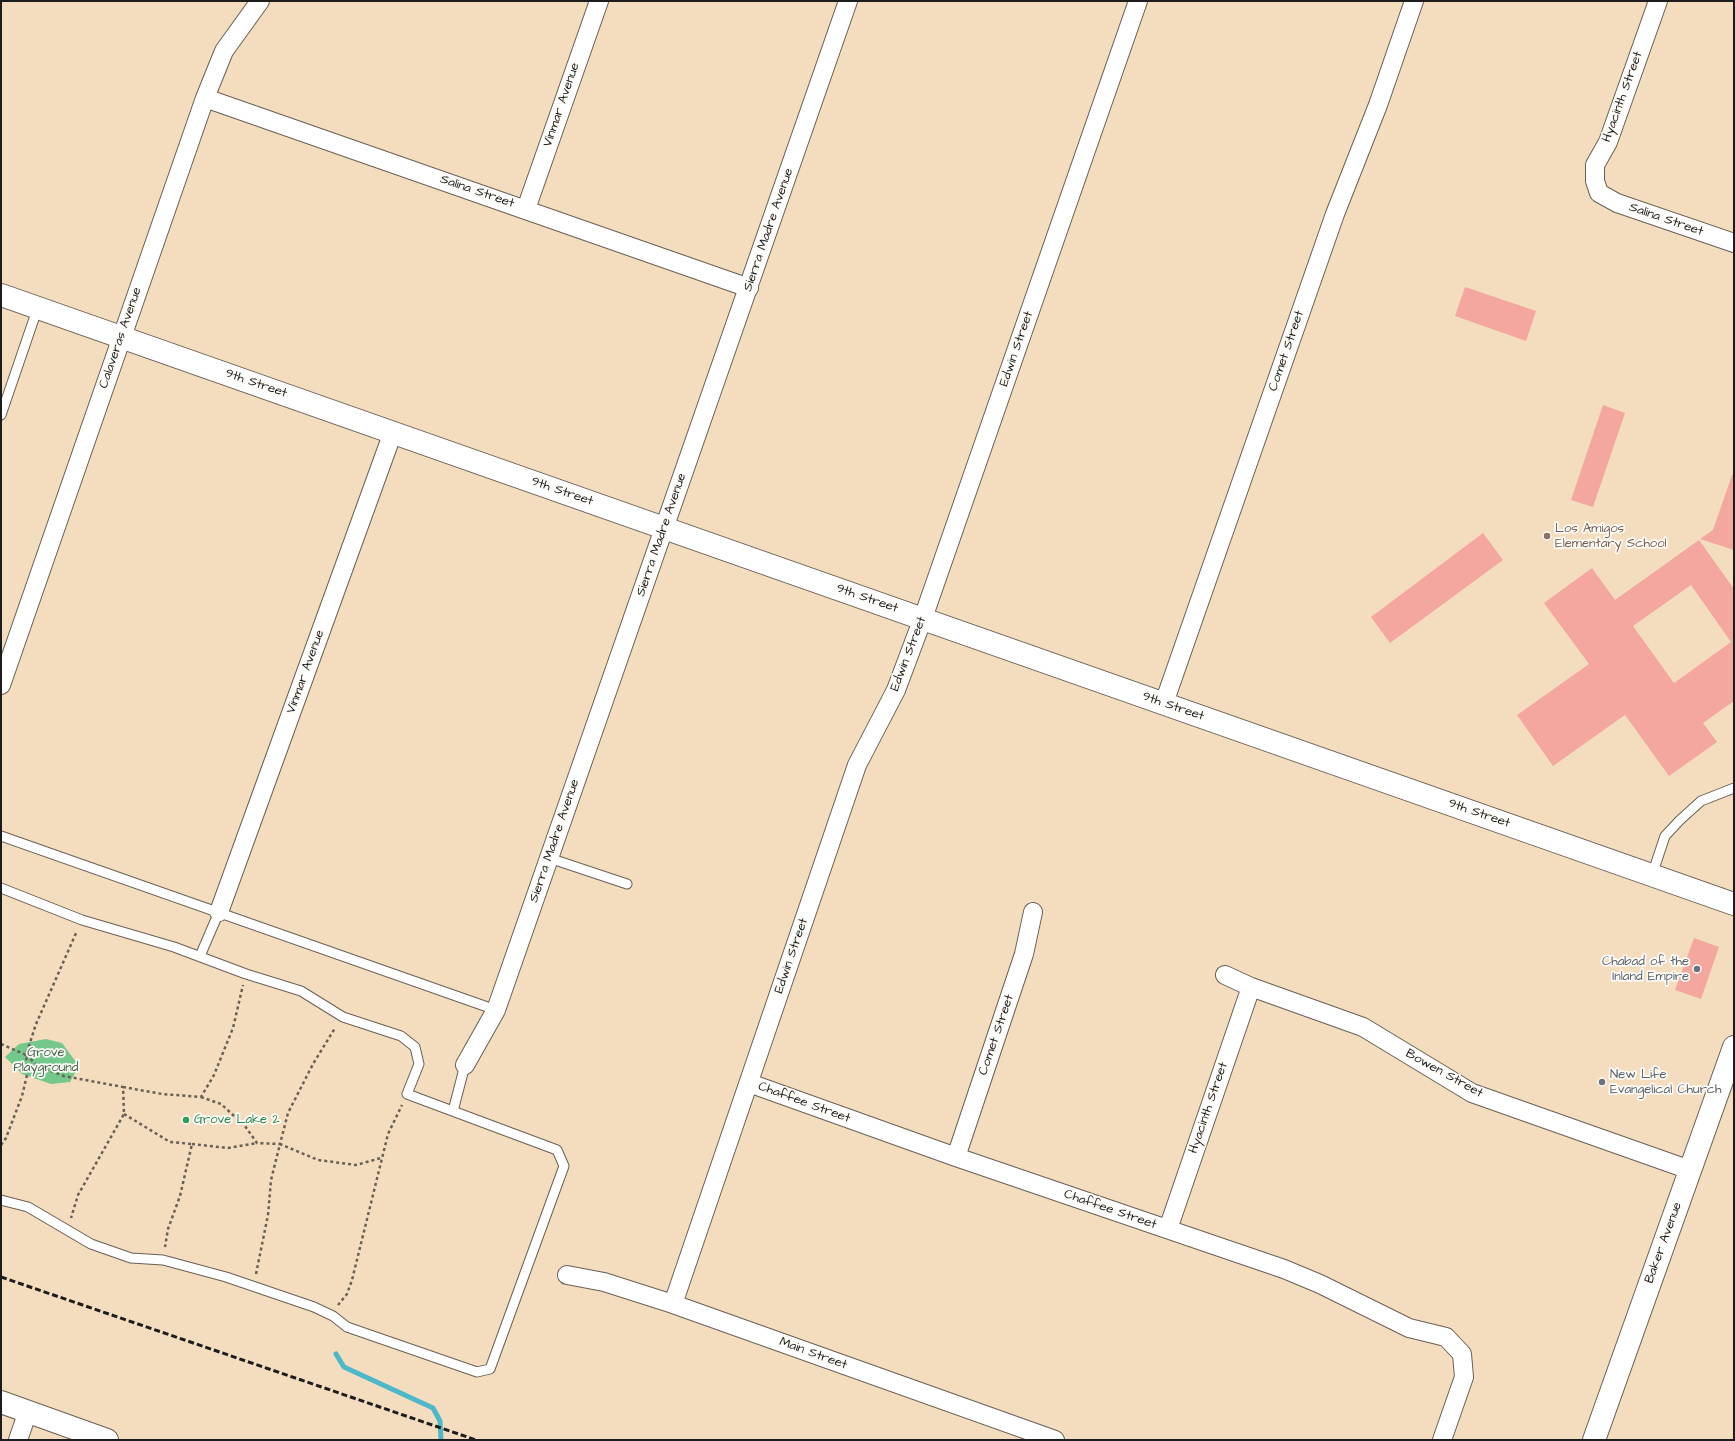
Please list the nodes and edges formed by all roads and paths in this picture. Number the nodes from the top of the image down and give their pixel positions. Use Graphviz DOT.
graph roads {
  1 [pos="260,1"];
  2 [pos="599,1"];
  3 [pos="848,1"];
  4 [pos="1138,1"];
  5 [pos="1414,1"];
  6 [pos="1658,1"];
  7 [pos="205,98"];
  8 [pos="1599,193"];
  9 [pos="526,209"];
  10 [pos="1734,244"];
  11 [pos="749,288"];
  12 [pos="1,294"];
  13 [pos="38,307"];
  14 [pos="121,337"];
  15 [pos="1,415"];
  16 [pos="393,432"];
  17 [pos="664,528"];
  18 [pos="923,618"];
  19 [pos="1,685"];
  20 [pos="1164,703"];
  21 [pos="1734,788"];
  22 [pos="1,836"];
  23 [pos="549,858"];
  24 [pos="1652,875"];
  25 [pos="627,884"];
  26 [pos="1,888"];
  27 [pos="1734,904"];
  28 [pos="219,912"];
  29 [pos="1033,912"];
  30 [pos="82,920"];
  31 [pos="200,956"];
  32 [pos="246,974"];
  33 [pos="1225,975"];
  34 [pos="1251,987"];
  35 [pos="496,1010"];
  36 [pos="343,1017"];
  37 [pos="1,1044"];
  38 [pos="1734,1047"];
  39 [pos="26,1055"];
  40 [pos="465,1065"];
  41 [pos="749,1083"];
  42 [pos="123,1087"];
  43 [pos="407,1094"];
  44 [pos="201,1097"];
  45 [pos="453,1111"];
  46 [pos="124,1114"];
  47 [pos="257,1143"];
  48 [pos="192,1144"];
  49 [pos="280,1144"];
  50 [pos="1,1145"];
  51 [pos="956,1157"];
  52 [pos="381,1158"];
  53 [pos="1690,1170"];
  54 [pos="1,1200"];
  55 [pos="65,1229"];
  56 [pos="1168,1229"];
  57 [pos="163,1260"];
  58 [pos="567,1275"];
  59 [pos="253,1286"];
  60 [pos="673,1304"];
  61 [pos="333,1316"];
  62 [pos="1,1402"];
  63 [pos="28,1411"];
  64 [pos="18,1440"];
  65 [pos="107,1440"];
  66 [pos="1055,1440"];
  67 [pos="1442,1440"];
  68 [pos="1594,1440"];
  1 -- 7 [label="street, Calaveras Avenue"];
  2 -- 9 [label="street, Vinmar Avenue"];
  3 -- 11 [label="street, Sierra Madre Avenue"];
  4 -- 18 [label="street, Edwin Street"];
  5 -- 20 [label="street, Comet Street"];
  6 -- 8 [label="street, Hyacinth Street"];
  7 -- 9 [label="street, Salina Street"];
  7 -- 14 [label="street, Calaveras Avenue"];
  8 -- 10 [label="street, Salina Street"];
  9 -- 11 [label="street, Salina Street"];
  11 -- 17 [label="street, Sierra Madre Avenue"];
  12 -- 13 [label="street, 9th Street"];
  13 -- 14 [label="street, 9th Street"];
  13 -- 15 [label="lane"];
  14 -- 16 [label="street, 9th Street"];
  14 -- 19 [label="street, Calaveras Avenue"];
  16 -- 17 [label="street, 9th Street"];
  16 -- 28 [label="street, Vinmar Avenue"];
  17 -- 18 [label="street, 9th Street"];
  17 -- 23 [label="street, Sierra Madre Avenue"];
  18 -- 20 [label="street, 9th Street"];
  18 -- 41 [label="street, Edwin Street"];
  20 -- 24 [label="street, 9th Street"];
  21 -- 24 [label="lane"];
  22 -- 28 [label="lane"];
  23 -- 25 [label="lane"];
  23 -- 35 [label="street, Sierra Madre Avenue"];
  24 -- 27 [label="street, 9th Street"];
  26 -- 30 [label="lane"];
  28 -- 31 [label="lane"];
  28 -- 35 [label="lane"];
  29 -- 51 [label="street, Comet Street"];
  30 -- 31 [label="lane"];
  30 -- 39 [label="path"];
  31 -- 32 [label="lane"];
  32 -- 36 [label="lane"];
  32 -- 44 [label="path"];
  33 -- 34 [label="street, Bowen Street"];
  34 -- 53 [label="street, Bowen Street"];
  34 -- 56 [label="street, Hyacinth Street"];
  35 -- 40 [label="street, Sierra Madre Avenue"];
  36 -- 43 [label="lane"];
  36 -- 49 [label="path"];
  37 -- 39 [label="path"];
  38 -- 53 [label="street, Baker Avenue"];
  39 -- 42 [label="path"];
  39 -- 50 [label="path"];
  40 -- 45 [label="lane"];
  41 -- 51 [label="street, Chaffee Street"];
  41 -- 60 [label="street, Edwin Street"];
  42 -- 44 [label="path"];
  42 -- 46 [label="path"];
  43 -- 45 [label="lane"];
  43 -- 52 [label="path"];
  44 -- 47 [label="path"];
  45 -- 61 [label="lane"];
  46 -- 48 [label="path"];
  46 -- 55 [label="path"];
  47 -- 48 [label="path"];
  47 -- 49 [label="path"];
  48 -- 57 [label="path"];
  49 -- 52 [label="path"];
  49 -- 59 [label="path"];
  51 -- 56 [label="street, Chaffee Street"];
  52 -- 61 [label="path"];
  53 -- 68 [label="street, Baker Avenue"];
  54 -- 55 [label="lane"];
  55 -- 57 [label="lane"];
  56 -- 67 [label="street, Chaffee Street"];
  57 -- 59 [label="lane"];
  58 -- 60 [label="street, Main Street"];
  59 -- 61 [label="lane"];
  60 -- 66 [label="street, Main Street"];
  62 -- 63 [label="street"];
  63 -- 64 [label="street"];
  63 -- 65 [label="street"];
}
